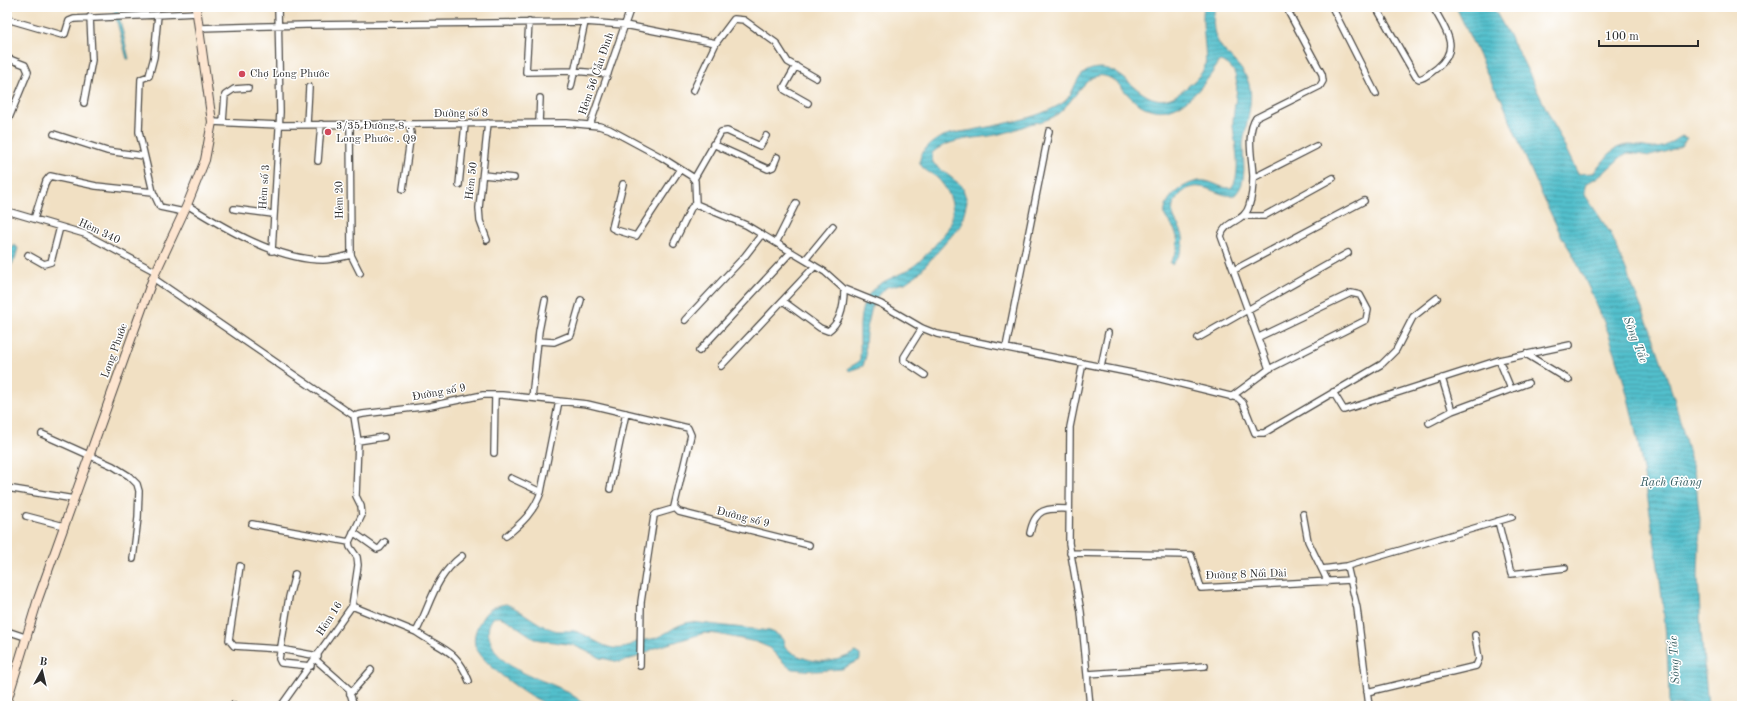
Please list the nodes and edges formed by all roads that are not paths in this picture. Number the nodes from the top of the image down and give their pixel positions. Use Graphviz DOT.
graph roads {
  1 [pos="278,7"];
  2 [pos="631,7"];
  3 [pos="1289,7"];
  4 [pos="1332,7"];
  5 [pos="1376,7"];
  6 [pos="1433,7"];
  7 [pos="196,10"];
  8 [pos="158,15"];
  9 [pos="90,18"];
  10 [pos="7,19"];
  11 [pos="529,22"];
  12 [pos="585,22"];
  13 [pos="625,25"];
  14 [pos="278,26"];
  15 [pos="199,28"];
  16 [pos="716,44"];
  17 [pos="7,58"];
  18 [pos="796,66"];
  19 [pos="574,71"];
  20 [pos="608,74"];
  21 [pos="816,78"];
  22 [pos="309,87"];
  23 [pos="571,87"];
  24 [pos="248,88"];
  25 [pos="693,91"];
  26 [pos="1376,94"];
  27 [pos="540,98"];
  28 [pos="84,103"];
  29 [pos="808,103"];
  30 [pos="212,122"];
  31 [pos="223,122"];
  32 [pos="7,123"];
  33 [pos="488,123"];
  34 [pos="539,123"];
  35 [pos="307,124"];
  36 [pos="321,124"];
  37 [pos="350,124"];
  38 [pos="409,124"];
  39 [pos="465,124"];
  40 [pos="280,125"];
  41 [pos="590,125"];
  42 [pos="1049,131"];
  43 [pos="54,134"];
  44 [pos="766,136"];
  45 [pos="713,144"];
  46 [pos="1316,146"];
  47 [pos="144,156"];
  48 [pos="777,157"];
  49 [pos="318,161"];
  50 [pos="680,169"];
  51 [pos="483,175"];
  52 [pos="514,178"];
  53 [pos="1253,178"];
  54 [pos="1333,178"];
  55 [pos="694,179"];
  56 [pos="623,184"];
  57 [pos="459,185"];
  58 [pos="403,189"];
  59 [pos="152,192"];
  60 [pos="1364,200"];
  61 [pos="796,202"];
  62 [pos="696,204"];
  63 [pos="186,209"];
  64 [pos="234,209"];
  65 [pos="7,211"];
  66 [pos="273,214"];
  67 [pos="1245,216"];
  68 [pos="34,219"];
  69 [pos="832,226"];
  70 [pos="60,227"];
  71 [pos="762,234"];
  72 [pos="487,240"];
  73 [pos="674,243"];
  74 [pos="776,243"];
  75 [pos="272,251"];
  76 [pos="791,252"];
  77 [pos="1348,253"];
  78 [pos="28,255"];
  79 [pos="351,255"];
  80 [pos="805,260"];
  81 [pos="815,266"];
  82 [pos="1234,270"];
  83 [pos="360,273"];
  84 [pos="154,275"];
  85 [pos="844,289"];
  86 [pos="1437,298"];
  87 [pos="545,300"];
  88 [pos="580,300"];
  89 [pos="783,301"];
  90 [pos="1248,309"];
  91 [pos="685,320"];
  92 [pos="922,328"];
  93 [pos="1108,332"];
  94 [pos="1259,337"];
  95 [pos="1198,338"];
  96 [pos="538,340"];
  97 [pos="1570,345"];
  98 [pos="1006,347"];
  99 [pos="699,351"];
  100 [pos="1526,354"];
  101 [pos="1499,360"];
  102 [pos="1083,363"];
  103 [pos="720,366"];
  104 [pos="1101,366"];
  105 [pos="1269,370"];
  106 [pos="926,375"];
  107 [pos="1442,378"];
  108 [pos="1570,380"];
  109 [pos="1528,383"];
  110 [pos="1511,389"];
  111 [pos="1333,392"];
  112 [pos="495,395"];
  113 [pos="1231,397"];
  114 [pos="532,398"];
  115 [pos="558,401"];
  116 [pos="1452,411"];
  117 [pos="626,413"];
  118 [pos="354,416"];
  119 [pos="1429,422"];
  120 [pos="42,434"];
  121 [pos="384,437"];
  122 [pos="358,441"];
  123 [pos="494,453"];
  124 [pos="90,454"];
  125 [pos="512,478"];
  126 [pos="7,488"];
  127 [pos="610,488"];
  128 [pos="541,492"];
  129 [pos="74,499"];
  130 [pos="674,507"];
  131 [pos="1069,509"];
  132 [pos="1303,514"];
  133 [pos="26,516"];
  134 [pos="1512,517"];
  135 [pos="1498,521"];
  136 [pos="252,524"];
  137 [pos="64,526"];
  138 [pos="353,532"];
  139 [pos="1030,533"];
  140 [pos="506,536"];
  141 [pos="349,542"];
  142 [pos="385,542"];
  143 [pos="809,545"];
  144 [pos="1070,553"];
  145 [pos="462,556"];
  146 [pos="133,559"];
  147 [pos="240,566"];
  148 [pos="1347,566"];
  149 [pos="1565,568"];
  150 [pos="1322,569"];
  151 [pos="295,574"];
  152 [pos="1351,580"];
  153 [pos="1328,582"];
  154 [pos="352,606"];
  155 [pos="7,632"];
  156 [pos="416,632"];
  157 [pos="1475,635"];
  158 [pos="25,637"];
  159 [pos="280,649"];
  160 [pos="317,657"];
  161 [pos="640,663"];
  162 [pos="311,666"];
  163 [pos="1205,666"];
  164 [pos="371,670"];
  165 [pos="1088,674"];
  166 [pos="469,681"];
  167 [pos="1367,692"];
  168 [pos="350,694"];
  169 [pos="7,701"];
  170 [pos="281,706"];
  171 [pos="356,706"];
  172 [pos="1090,706"];
  173 [pos="1369,706"];
  1 -- 14 [label="street, Hẻm số 3"];
  2 -- 13 [label="street, Hẻm 56 Cẫu Đình"];
  3 -- 53 [label="street"];
  4 -- 26 [label="street"];
  5 -- 6 [label="street"];
  7 -- 8 [label="street"];
  7 -- 15 [label="street, Long Phước"];
  8 -- 9 [label="street"];
  8 -- 47 [label="street"];
  9 -- 10 [label="street"];
  9 -- 28 [label="street"];
  11 -- 12 [label="street"];
  11 -- 14 [label="street"];
  11 -- 19 [label="street"];
  12 -- 13 [label="street"];
  12 -- 19 [label="street"];
  13 -- 16 [label="street"];
  13 -- 20 [label="street, Hẻm 56 Cẫu Đình"];
  14 -- 15 [label="street"];
  14 -- 40 [label="street, Hẻm số 3"];
  15 -- 30 [label="street, Long Phước"];
  16 -- 18 [label="street"];
  16 -- 25 [label="street"];
  17 -- 32 [label="street"];
  18 -- 21 [label="street"];
  18 -- 29 [label="street"];
  19 -- 20 [label="street"];
  19 -- 23 [label="street"];
  20 -- 41 [label="street, Hẻm 56 Cẫu Đình"];
  22 -- 35 [label="street"];
  24 -- 31 [label="street"];
  27 -- 34 [label="street"];
  30 -- 31 [label="street, Đường số 8"];
  30 -- 63 [label="street, Long Phước"];
  31 -- 40 [label="street, Đường số 8"];
  33 -- 34 [label="street, Đường số 8"];
  33 -- 39 [label="street, Đường số 8"];
  33 -- 51 [label="street, Hẻm 50"];
  34 -- 41 [label="street, Đường số 8"];
  35 -- 36 [label="street, Đường số 8"];
  35 -- 40 [label="street, Đường số 8"];
  36 -- 37 [label="street, Đường số 8"];
  36 -- 49 [label="street"];
  37 -- 38 [label="street, Đường số 8"];
  37 -- 79 [label="street, Hẻm 20"];
  38 -- 39 [label="street, Đường số 8"];
  38 -- 58 [label="street"];
  39 -- 57 [label="street"];
  40 -- 66 [label="street, Hẻm số 3"];
  41 -- 50 [label="street, Đường số 8"];
  42 -- 98 [label="street"];
  43 -- 47 [label="street"];
  44 -- 45 [label="street"];
  45 -- 48 [label="street"];
  45 -- 55 [label="street"];
  46 -- 53 [label="street"];
  47 -- 59 [label="street"];
  50 -- 55 [label="street, Đường số 8"];
  50 -- 56 [label="street"];
  51 -- 52 [label="street"];
  51 -- 72 [label="street, Hẻm 50"];
  53 -- 67 [label="street"];
  54 -- 67 [label="street"];
  55 -- 62 [label="street"];
  59 -- 63 [label="street"];
  59 -- 68 [label="street"];
  60 -- 82 [label="street"];
  61 -- 74 [label="street"];
  62 -- 71 [label="street"];
  62 -- 73 [label="street"];
  63 -- 75 [label="street"];
  63 -- 84 [label="street, Long Phước"];
  64 -- 66 [label="street"];
  65 -- 68 [label="street, Hẻm 340"];
  66 -- 75 [label="street, Hẻm số 3"];
  67 -- 82 [label="street"];
  68 -- 70 [label="street, Hẻm 340"];
  69 -- 80 [label="street"];
  70 -- 78 [label="street"];
  70 -- 84 [label="street, Hẻm 340"];
  71 -- 74 [label="street"];
  71 -- 91 [label="street"];
  74 -- 76 [label="street"];
  75 -- 79 [label="street"];
  76 -- 80 [label="street"];
  76 -- 99 [label="street"];
  77 -- 90 [label="street"];
  79 -- 83 [label="street, Hẻm 20"];
  80 -- 81 [label="street"];
  81 -- 85 [label="street"];
  81 -- 89 [label="street"];
  82 -- 90 [label="street"];
  84 -- 118 [label="street"];
  84 -- 124 [label="street, Long Phước"];
  85 -- 89 [label="street"];
  85 -- 92 [label="street"];
  86 -- 111 [label="street"];
  87 -- 96 [label="street"];
  88 -- 96 [label="street"];
  89 -- 103 [label="street"];
  90 -- 94 [label="street"];
  90 -- 95 [label="street"];
  92 -- 98 [label="street"];
  92 -- 106 [label="street"];
  93 -- 104 [label="street"];
  94 -- 105 [label="street"];
  94 -- 105 [label="street"];
  96 -- 114 [label="street"];
  97 -- 100 [label="street"];
  98 -- 102 [label="street"];
  100 -- 101 [label="street"];
  100 -- 108 [label="street"];
  101 -- 107 [label="street"];
  101 -- 110 [label="street"];
  102 -- 104 [label="street"];
  102 -- 131 [label="street"];
  104 -- 113 [label="street"];
  105 -- 113 [label="street"];
  107 -- 111 [label="street"];
  107 -- 116 [label="street"];
  109 -- 110 [label="street"];
  110 -- 116 [label="street"];
  111 -- 113 [label="street"];
  112 -- 114 [label="street, Đường số 9"];
  112 -- 118 [label="street, Đường số 9"];
  112 -- 123 [label="street"];
  114 -- 115 [label="street, Đường số 9"];
  115 -- 117 [label="street, Đường số 9"];
  115 -- 128 [label="street"];
  116 -- 119 [label="street"];
  117 -- 127 [label="street"];
  117 -- 130 [label="street, Đường số 9"];
  118 -- 122 [label="street"];
  120 -- 124 [label="street"];
  121 -- 122 [label="street"];
  122 -- 138 [label="street"];
  124 -- 129 [label="street, Long Phước"];
  124 -- 146 [label="street"];
  125 -- 128 [label="street"];
  126 -- 129 [label="street"];
  128 -- 140 [label="street"];
  129 -- 137 [label="street, Long Phước"];
  130 -- 143 [label="street, Đường số 9"];
  130 -- 161 [label="street"];
  131 -- 139 [label="street"];
  131 -- 144 [label="street"];
  132 -- 150 [label="street"];
  133 -- 137 [label="street"];
  134 -- 135 [label="street"];
  135 -- 148 [label="street"];
  135 -- 149 [label="street"];
  136 -- 141 [label="street"];
  137 -- 158 [label="street, Long Phước"];
  138 -- 141 [label="street"];
  138 -- 142 [label="street"];
  141 -- 154 [label="street, Hẻm 16"];
  144 -- 153 [label="street, Đường 8 Nối Dài"];
  144 -- 165 [label="street"];
  145 -- 156 [label="street"];
  147 -- 159 [label="street"];
  148 -- 150 [label="street"];
  148 -- 152 [label="street"];
  150 -- 153 [label="street"];
  151 -- 159 [label="street"];
  152 -- 153 [label="street, Đường 8 Nối Dài"];
  152 -- 167 [label="street"];
  154 -- 156 [label="street"];
  154 -- 160 [label="street, Hẻm 16"];
  155 -- 158 [label="street"];
  156 -- 166 [label="street"];
  157 -- 167 [label="street"];
  158 -- 169 [label="street, Long Phước"];
  159 -- 160 [label="street"];
  159 -- 162 [label="street"];
  160 -- 162 [label="street, Hẻm 16"];
  160 -- 168 [label="street"];
  162 -- 170 [label="street, Hẻm 16"];
  163 -- 165 [label="street"];
  164 -- 168 [label="street"];
  165 -- 172 [label="street"];
  167 -- 173 [label="street"];
  168 -- 171 [label="street"];
}
